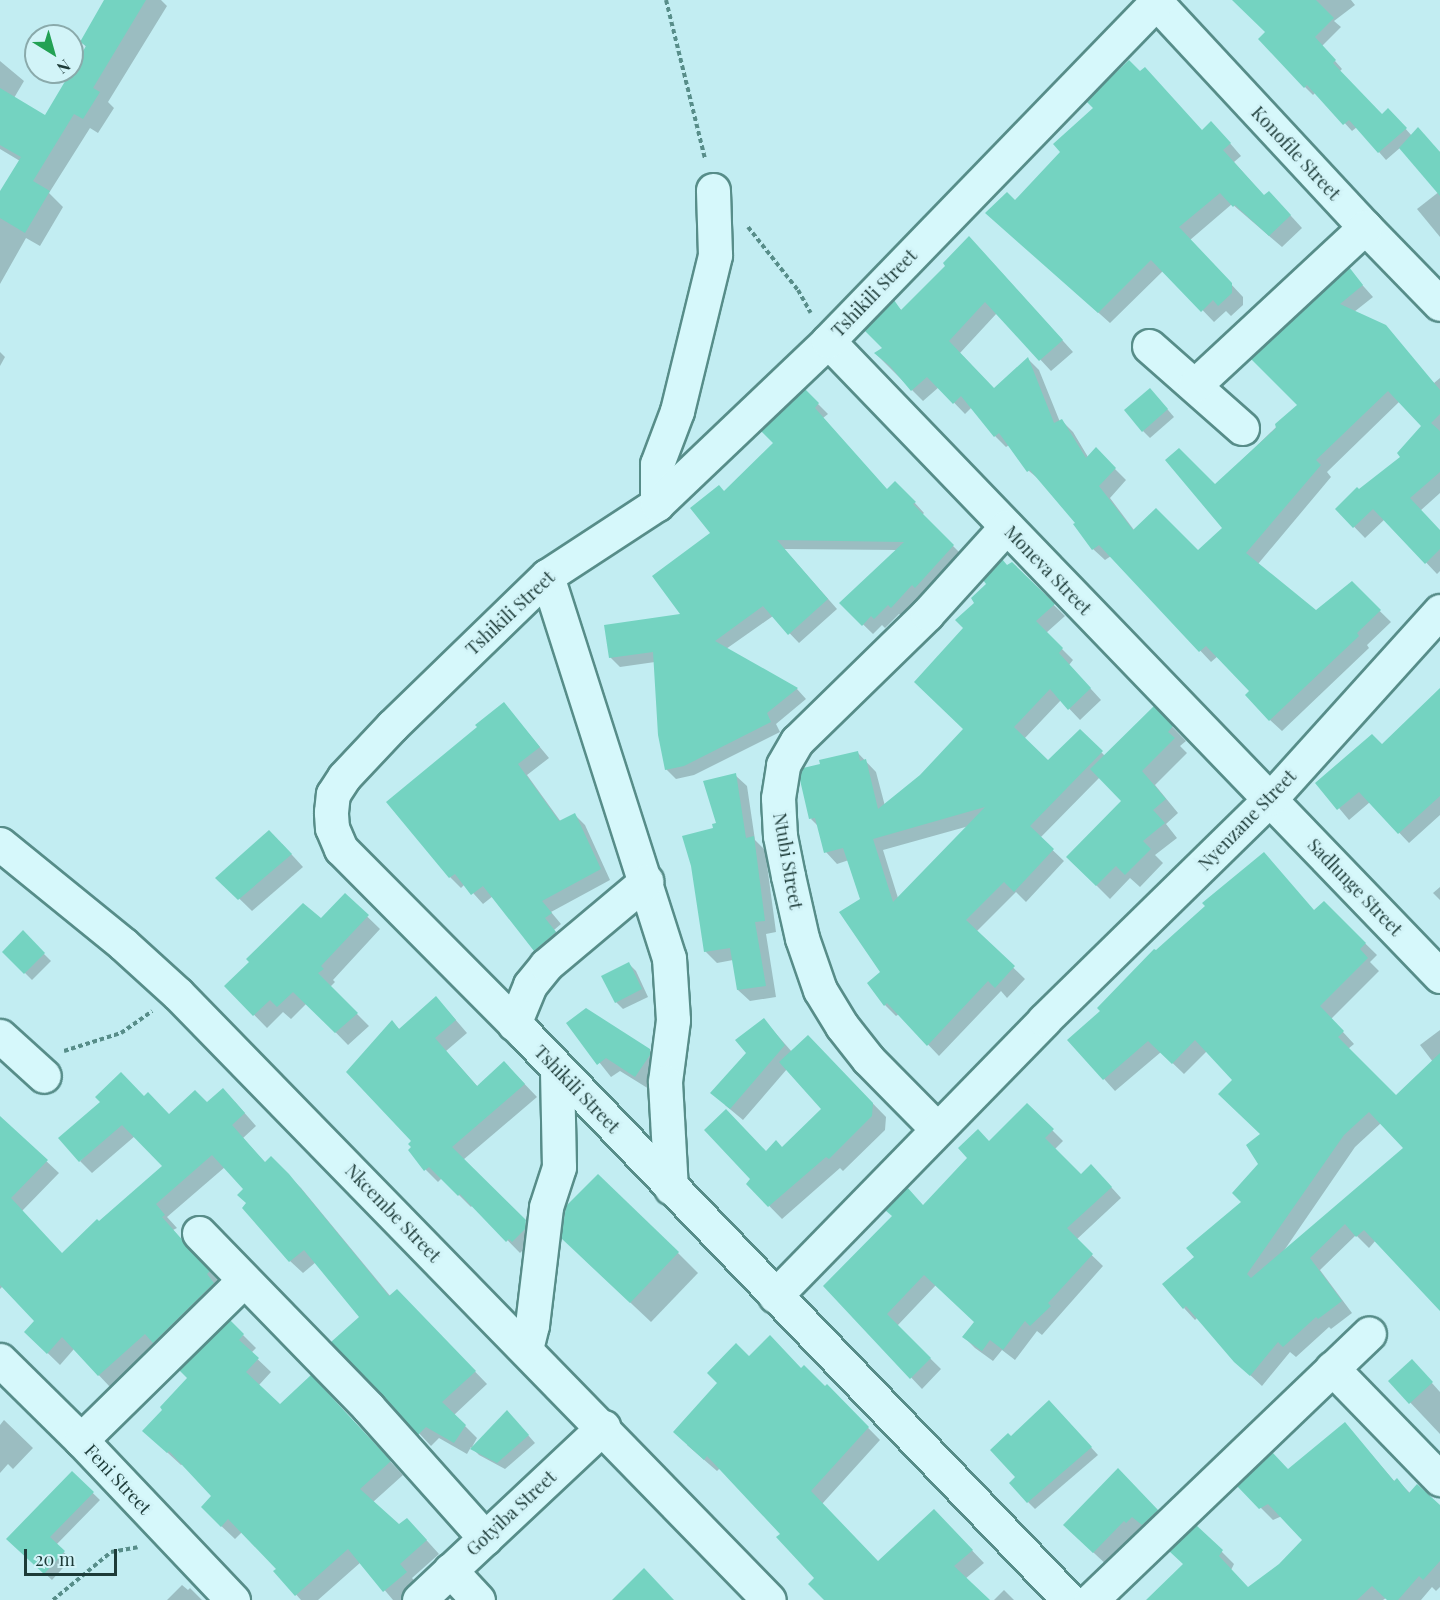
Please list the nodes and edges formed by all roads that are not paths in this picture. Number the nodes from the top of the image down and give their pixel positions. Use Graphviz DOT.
graph roads {
  1 [pos="1155,1"];
  2 [pos="713,190"];
  3 [pos="1365,227"];
  4 [pos="1440,304"];
  5 [pos="828,341"];
  6 [pos="1149,346"];
  7 [pos="1195,385"];
  8 [pos="1242,428"];
  9 [pos="657,504"];
  10 [pos="1006,527"];
  11 [pos="547,576"];
  12 [pos="1436,624"];
  13 [pos="1271,798"];
  14 [pos="0,844"];
  15 [pos="646,881"];
  16 [pos="1440,976"];
  17 [pos="514,1024"];
  18 [pos="0,1036"];
  19 [pos="35,1068"];
  20 [pos="557,1068"];
  21 [pos="937,1129"];
  22 [pos="671,1188"];
  23 [pos="199,1233"];
  24 [pos="244,1280"];
  25 [pos="775,1296"];
  26 [pos="1369,1333"];
  27 [pos="525,1348"];
  28 [pos="0,1360"];
  29 [pos="1332,1368"];
  30 [pos="603,1427"];
  31 [pos="81,1440"];
  32 [pos="1440,1479"];
  33 [pos="485,1538"];
  34 [pos="450,1570"];
  35 [pos="233,1600"];
  36 [pos="419,1600"];
  37 [pos="478,1600"];
  38 [pos="769,1600"];
  39 [pos="1069,1600"];
  40 [pos="1091,1600"];
  1 -- 3 [label="street, Konofile Street"];
  1 -- 5 [label="street, Tshikili Street"];
  2 -- 9 [label="street"];
  3 -- 4 [label="street, Konofile Street"];
  3 -- 7 [label="street"];
  5 -- 9 [label="street, Tshikili Street"];
  5 -- 10 [label="street, Moneva Street"];
  6 -- 7 [label="street"];
  7 -- 8 [label="street"];
  9 -- 11 [label="street, Tshikili Street"];
  10 -- 13 [label="street, Moneva Street"];
  10 -- 21 [label="street, Ntubi Street"];
  11 -- 15 [label="street"];
  11 -- 17 [label="street, Tshikili Street"];
  12 -- 13 [label="street, Nyenzane Street"];
  13 -- 16 [label="street, Sadlunge Street"];
  13 -- 21 [label="street, Nyenzane Street"];
  14 -- 27 [label="street, Nkcembe Street"];
  15 -- 17 [label="street"];
  15 -- 22 [label="street"];
  17 -- 20 [label="street, Tshikili Street"];
  18 -- 19 [label="street"];
  20 -- 22 [label="street, Tshikili Street"];
  20 -- 27 [label="street"];
  21 -- 25 [label="street, Nyenzane Street"];
  22 -- 25 [label="street, Tshikili Street"];
  23 -- 24 [label="street"];
  24 -- 31 [label="street"];
  24 -- 33 [label="street"];
  25 -- 39 [label="street, Tshikili Street"];
  26 -- 29 [label="street"];
  27 -- 30 [label="street, Nkcembe Street"];
  28 -- 31 [label="street, Feni Street"];
  29 -- 32 [label="street"];
  29 -- 40 [label="street"];
  30 -- 33 [label="street, Gotyiba Street"];
  30 -- 38 [label="street, Nkcembe Street"];
  31 -- 35 [label="street, Feni Street"];
  33 -- 34 [label="street, Gotyiba Street"];
  34 -- 36 [label="street, Gotyiba Street"];
  34 -- 37 [label="street"];
}
